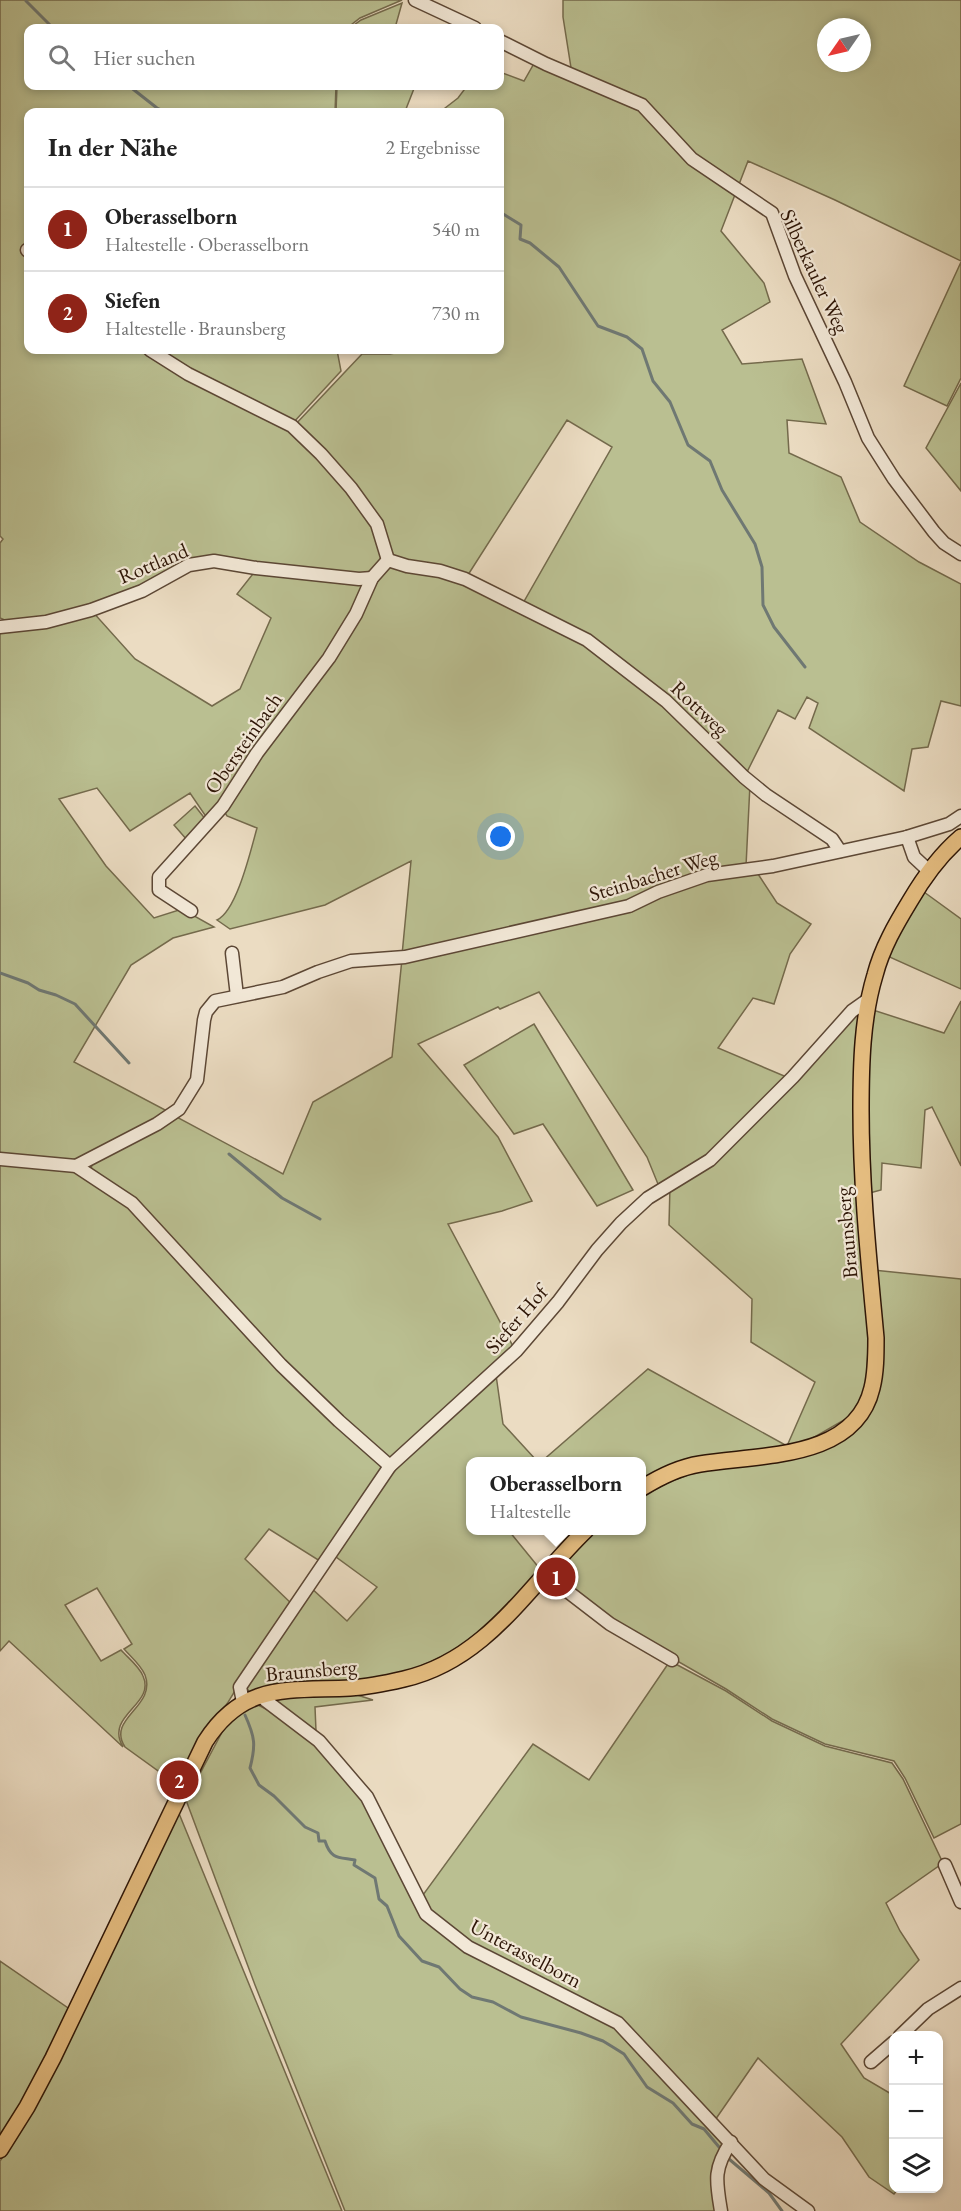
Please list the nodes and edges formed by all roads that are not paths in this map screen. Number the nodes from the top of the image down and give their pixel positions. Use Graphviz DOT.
graph roads {
  1 [pos="415,0"];
  2 [pos="466,24"];
  3 [pos="504,43"];
  4 [pos="156,354"];
  5 [pos="961,554"];
  6 [pos="387,560"];
  7 [pos="372,578"];
  8 [pos="0,627"];
  9 [pos="961,816"];
  10 [pos="955,825"];
  11 [pos="907,837"];
  12 [pos="961,837"];
  13 [pos="840,851"];
  14 [pos="929,871"];
  15 [pos="191,910"];
  16 [pos="232,953"];
  17 [pos="237,996"];
  18 [pos="869,999"];
  19 [pos="0,1159"];
  20 [pos="76,1166"];
  21 [pos="390,1466"];
  22 [pos="646,1486"];
  23 [pos="581,1535"];
  24 [pos="545,1574"];
  25 [pos="672,1660"];
  26 [pos="264,1694"];
  27 [pos="243,1702"];
  28 [pos="945,1865"];
  29 [pos="961,1902"];
  30 [pos="961,1988"];
  31 [pos="905,2031"];
  32 [pos="889,2046"];
  33 [pos="871,2062"];
  34 [pos="731,2142"];
  35 [pos="0,2150"];
  36 [pos="721,2211"];
  37 [pos="808,2211"];
  1 -- 2 [label="street"];
  3 -- 5 [label="street, Silberkauler Weg"];
  4 -- 6 [label="street"];
  6 -- 7 [label="street"];
  6 -- 13 [label="street, Rottweg"];
  7 -- 8 [label="street, Rottland"];
  7 -- 15 [label="street, Obersteinbach"];
  9 -- 10 [label="street"];
  10 -- 11 [label="street"];
  11 -- 13 [label="street, Steinbacher Weg"];
  11 -- 14 [label="street"];
  12 -- 14 [label="main road, Braunsberg"];
  13 -- 17 [label="street, Steinbacher Weg"];
  14 -- 18 [label="main road, Braunsberg"];
  16 -- 17 [label="street"];
  17 -- 20 [label="street"];
  18 -- 21 [label="street, Siefer Hof"];
  18 -- 22 [label="main road, Braunsberg"];
  19 -- 20 [label="street"];
  20 -- 21 [label="street"];
  21 -- 27 [label="street, Siefer Hof"];
  23 -- 24 [label="main road, Braunsberg"];
  24 -- 25 [label="street"];
  24 -- 26 [label="main road, Braunsberg"];
  26 -- 27 [label="main road, Braunsberg"];
  26 -- 34 [label="street, Unterasselborn"];
  27 -- 35 [label="main road, Braunsberg"];
  28 -- 29 [label="street"];
  30 -- 31 [label="street"];
  32 -- 33 [label="street"];
  34 -- 36 [label="street"];
  34 -- 37 [label="street, Unterasselborn"];
}
